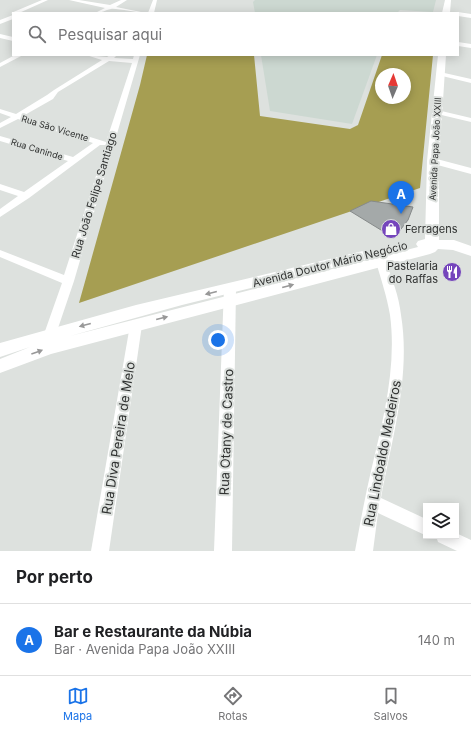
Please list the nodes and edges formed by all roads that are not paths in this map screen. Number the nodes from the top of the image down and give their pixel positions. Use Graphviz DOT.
graph roads {
  1 [pos="46,0"];
  2 [pos="54,0"];
  3 [pos="71,0"];
  4 [pos="125,0"];
  5 [pos="131,0"];
  6 [pos="155,0"];
  7 [pos="448,0"];
  8 [pos="112,8"];
  9 [pos="16,12"];
  10 [pos="24,12"];
  11 [pos="101,12"];
  12 [pos="106,12"];
  13 [pos="137,12"];
  14 [pos="151,12"];
  15 [pos="449,12"];
  16 [pos="12,14"];
  17 [pos="459,14"];
  18 [pos="471,16"];
  19 [pos="12,17"];
  20 [pos="0,19"];
  21 [pos="0,22"];
  22 [pos="0,36"];
  23 [pos="12,39"];
  24 [pos="459,44"];
  25 [pos="471,46"];
  26 [pos="12,55"];
  27 [pos="18,56"];
  28 [pos="100,56"];
  29 [pos="442,56"];
  30 [pos="111,57"];
  31 [pos="136,58"];
  32 [pos="0,61"];
  33 [pos="0,65"];
  34 [pos="440,74"];
  35 [pos="471,81"];
  36 [pos="56,91"];
  37 [pos="436,111"];
  38 [pos="0,112"];
  39 [pos="9,114"];
  40 [pos="17,116"];
  41 [pos="0,119"];
  42 [pos="471,120"];
  43 [pos="0,126"];
  44 [pos="0,138"];
  45 [pos="99,142"];
  46 [pos="110,144"];
  47 [pos="74,160"];
  48 [pos="433,160"];
  49 [pos="471,171"];
  50 [pos="0,187"];
  51 [pos="26,196"];
  52 [pos="0,214"];
  53 [pos="432,244"];
  54 [pos="471,251"];
  55 [pos="0,253"];
  56 [pos="382,262"];
  57 [pos="68,281"];
  58 [pos="230,295"];
  59 [pos="136,325"];
  60 [pos="50,334"];
  61 [pos="0,350"];
  62 [pos="0,366"];
  63 [pos="372,502"];
  64 [pos="423,527"];
  65 [pos="450,539"];
  66 [pos="471,549"];
  67 [pos="100,551"];
  68 [pos="223,551"];
  69 [pos="364,551"];
  1 -- 9 [label="street"];
  2 -- 10 [label="street"];
  3 -- 8 [label="street"];
  4 -- 8 [label="street"];
  5 -- 8 [label="street"];
  6 -- 14 [label="street"];
  7 -- 15 [label="main road"];
  8 -- 11 [label="street"];
  8 -- 12 [label="street"];
  8 -- 13 [label="street"];
  16 -- 20 [label="street"];
  17 -- 18 [label="street"];
  19 -- 21 [label="street"];
  22 -- 23 [label="street"];
  24 -- 25 [label="street"];
  26 -- 32 [label="street"];
  27 -- 33 [label="street"];
  28 -- 30 [label="street"];
  29 -- 34 [label="main road, Avenida Papa João XXIII"];
  30 -- 31 [label="street"];
  30 -- 36 [label="street"];
  31 -- 46 [label="street, Rua João Felipe Santiago"];
  34 -- 35 [label="street"];
  34 -- 37 [label="main road, Avenida Papa João XXIII"];
  36 -- 39 [label="street"];
  36 -- 40 [label="street"];
  37 -- 42 [label="street"];
  37 -- 48 [label="main road, Avenida Papa João XXIII"];
  38 -- 39 [label="street, Rua São Vicente"];
  39 -- 40 [label="street, Rua São Vicente"];
  39 -- 41 [label="street"];
  40 -- 43 [label="street"];
  40 -- 45 [label="street, Rua São Vicente"];
  44 -- 47 [label="street, Rua Caninde"];
  45 -- 46 [label="street, Rua São Vicente"];
  45 -- 47 [label="street, Rua João Felipe Santiago"];
  46 -- 57 [label="street, Rua João Felipe Santiago"];
  47 -- 51 [label="street, Rua João Felipe Santiago"];
  48 -- 49 [label="street"];
  48 -- 53 [label="main road, Avenida Papa João XXIII"];
  50 -- 51 [label="street"];
  51 -- 52 [label="street, Rua João Felipe Santiago"];
  53 -- 54 [label="main road"];
  53 -- 56 [label="main road, Avenida Doutor Mário Negócio"];
  53 -- 58 [label="main road, Avenida Doutor Mário Negócio"];
  55 -- 57 [label="street"];
  58 -- 56 [label="main road, Avenida Doutor Mário Negócio, one-way"];
  56 -- 63 [label="street, Rua Lindoaldo Medeiros"];
  57 -- 60 [label="street, Rua João Felipe Santiago"];
  59 -- 58 [label="main road, Avenida Doutor Mário Negócio, one-way"];
  58 -- 60 [label="main road, Avenida Doutor Mário Negócio, one-way"];
  58 -- 68 [label="street, Rua Otany de Castro"];
  62 -- 59 [label="main road, Avenida Doutor Mário Negócio, one-way"];
  59 -- 67 [label="street, Rua Diva Pereira de Melo"];
  60 -- 61 [label="main road, Avenida Doutor Mário Negócio"];
  63 -- 64 [label="street"];
  63 -- 69 [label="street, Rua Lindoaldo Medeiros"];
  65 -- 66 [label="street"];
}
